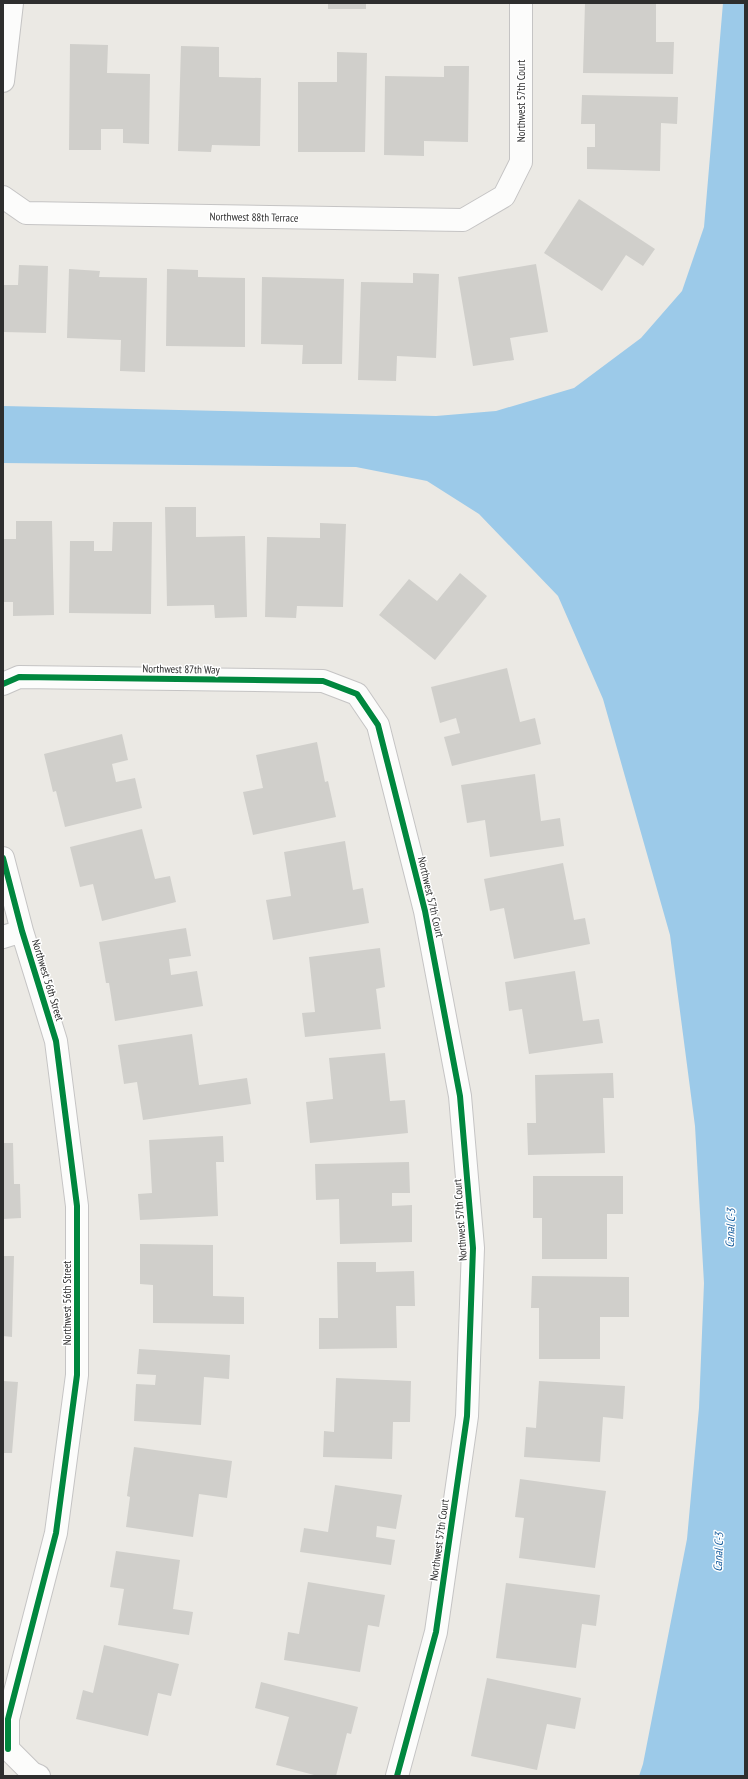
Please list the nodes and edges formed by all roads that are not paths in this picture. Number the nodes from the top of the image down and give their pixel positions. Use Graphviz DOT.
graph roads {
  1 [pos="12,3"];
  2 [pos="521,3"];
  3 [pos="4,58"];
  4 [pos="3,81"];
  5 [pos="504,196"];
  6 [pos="3,197"];
  7 [pos="3,684"];
  8 [pos="357,694"];
  9 [pos="3,858"];
  10 [pos="12,934"];
  11 [pos="6,1750"];
  12 [pos="39,1776"];
  13 [pos="397,1776"];
  1 -- 3 [label="street"];
  2 -- 5 [label="street, Northwest 57th Court"];
  3 -- 4 [label="street"];
  5 -- 6 [label="street, Northwest 88th Terrace"];
  7 -- 8 [label="street, Northwest 87th Way"];
  8 -- 13 [label="street, Northwest 57th Court"];
  9 -- 10 [label="street, Northwest 56th Street"];
  10 -- 11 [label="street, Northwest 56th Street"];
  11 -- 12 [label="street"];
}
